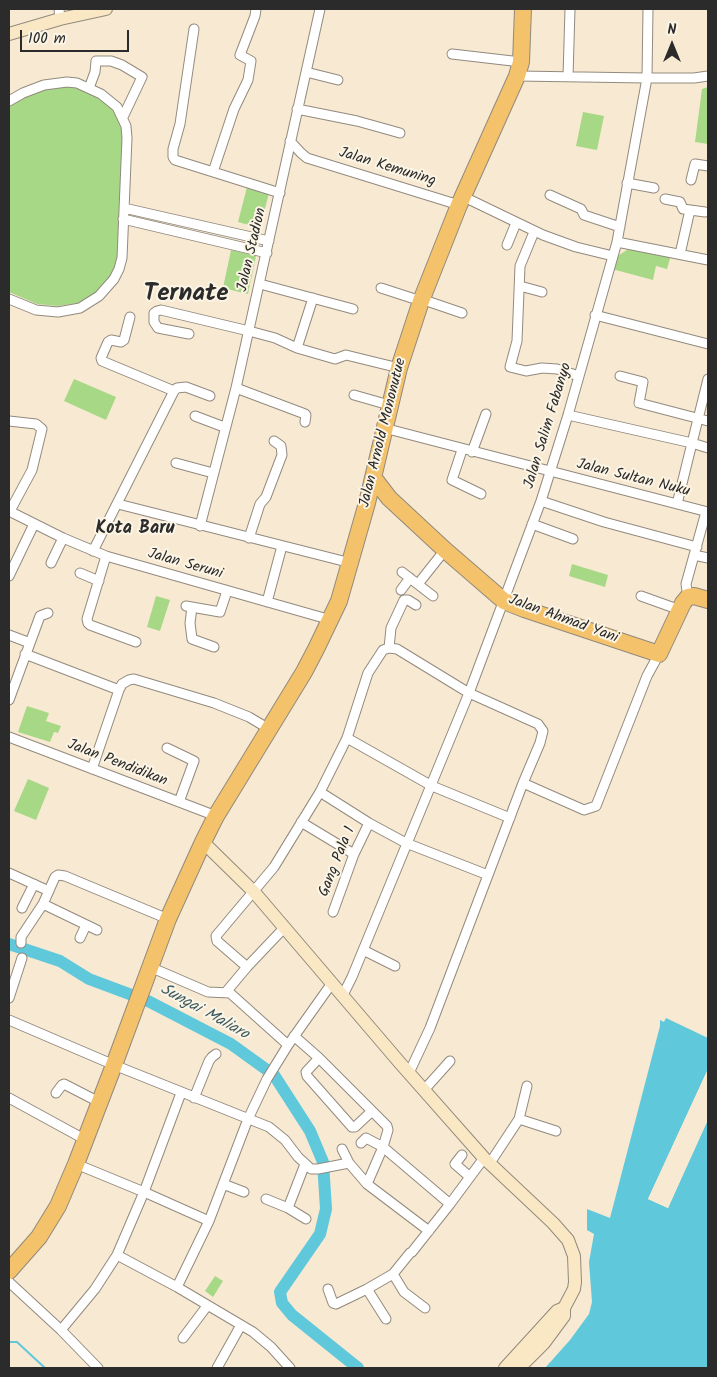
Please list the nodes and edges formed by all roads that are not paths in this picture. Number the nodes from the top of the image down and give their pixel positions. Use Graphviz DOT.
graph roads {
  1 [pos="106,9"];
  2 [pos="256,9"];
  3 [pos="320,9"];
  4 [pos="524,9"];
  5 [pos="570,9"];
  6 [pos="648,9"];
  7 [pos="60,14"];
  8 [pos="194,29"];
  9 [pos="9,34"];
  10 [pos="452,54"];
  11 [pos="519,69"];
  12 [pos="306,72"];
  13 [pos="708,76"];
  14 [pos="568,77"];
  15 [pos="647,78"];
  16 [pos="338,80"];
  17 [pos="89,88"];
  18 [pos="9,102"];
  19 [pos="297,109"];
  20 [pos="123,117"];
  21 [pos="400,133"];
  22 [pos="290,141"];
  23 [pos="307,158"];
  24 [pos="287,163"];
  25 [pos="708,166"];
  26 [pos="213,172"];
  27 [pos="691,180"];
  28 [pos="628,183"];
  29 [pos="654,188"];
  30 [pos="280,193"];
  31 [pos="550,195"];
  32 [pos="665,199"];
  33 [pos="461,201"];
  34 [pos="124,208"];
  35 [pos="690,210"];
  36 [pos="705,212"];
  37 [pos="123,219"];
  38 [pos="516,223"];
  39 [pos="620,227"];
  40 [pos="534,232"];
  41 [pos="269,241"];
  42 [pos="617,242"];
  43 [pos="508,245"];
  44 [pos="266,253"];
  45 [pos="680,254"];
  46 [pos="613,256"];
  47 [pos="708,260"];
  48 [pos="260,284"];
  49 [pos="520,286"];
  50 [pos="382,288"];
  51 [pos="542,292"];
  52 [pos="313,298"];
  53 [pos="9,299"];
  54 [pos="421,300"];
  55 [pos="353,309"];
  56 [pos="462,313"];
  57 [pos="595,316"];
  58 [pos="130,317"];
  59 [pos="248,331"];
  60 [pos="189,334"];
  61 [pos="708,344"];
  62 [pos="297,348"];
  63 [pos="398,368"];
  64 [pos="579,376"];
  65 [pos="620,376"];
  66 [pos="708,379"];
  67 [pos="236,388"];
  68 [pos="174,390"];
  69 [pos="210,396"];
  70 [pos="354,396"];
  71 [pos="389,405"];
  72 [pos="486,414"];
  73 [pos="568,415"];
  74 [pos="195,416"];
  75 [pos="698,418"];
  76 [pos="9,421"];
  77 [pos="708,421"];
  78 [pos="305,422"];
  79 [pos="224,427"];
  80 [pos="384,428"];
  81 [pos="274,441"];
  82 [pos="692,443"];
  83 [pos="708,448"];
  84 [pos="462,450"];
  85 [pos="472,452"];
  86 [pos="176,463"];
  87 [pos="551,472"];
  88 [pos="213,473"];
  89 [pos="373,478"];
  90 [pos="481,494"];
  91 [pos="389,498"];
  92 [pos="367,502"];
  93 [pos="541,502"];
  94 [pos="118,504"];
  95 [pos="677,504"];
  96 [pos="9,511"];
  97 [pos="707,512"];
  98 [pos="34,524"];
  99 [pos="532,524"];
  100 [pos="200,526"];
  101 [pos="63,538"];
  102 [pos="249,538"];
  103 [pos="573,539"];
  104 [pos="282,546"];
  105 [pos="445,550"];
  106 [pos="93,551"];
  107 [pos="696,551"];
  108 [pos="106,556"];
  109 [pos="708,558"];
  110 [pos="52,563"];
  111 [pos="350,564"];
  112 [pos="402,572"];
  113 [pos="80,573"];
  114 [pos="9,576"];
  115 [pos="99,581"];
  116 [pos="414,581"];
  117 [pos="401,590"];
  118 [pos="227,591"];
  119 [pos="433,596"];
  120 [pos="641,596"];
  121 [pos="708,600"];
  122 [pos="504,601"];
  123 [pos="266,602"];
  124 [pos="684,604"];
  125 [pos="416,605"];
  126 [pos="48,613"];
  127 [pos="331,620"];
  128 [pos="9,635"];
  129 [pos="136,642"];
  130 [pos="30,643"];
  131 [pos="214,647"];
  132 [pos="390,648"];
  133 [pos="26,654"];
  134 [pos="659,654"];
  135 [pos="119,690"];
  136 [pos="470,693"];
  137 [pos="9,700"];
  138 [pos="269,729"];
  139 [pos="9,737"];
  140 [pos="347,738"];
  141 [pos="166,748"];
  142 [pos="92,769"];
  143 [pos="523,784"];
  144 [pos="432,786"];
  145 [pos="320,792"];
  146 [pos="179,802"];
  147 [pos="216,816"];
  148 [pos="510,818"];
  149 [pos="301,822"];
  150 [pos="369,823"];
  151 [pos="203,842"];
  152 [pos="406,843"];
  153 [pos="354,854"];
  154 [pos="9,873"];
  155 [pos="488,875"];
  156 [pos="34,884"];
  157 [pos="49,891"];
  158 [pos="254,892"];
  159 [pos="42,904"];
  160 [pos="22,908"];
  161 [pos="334,912"];
  162 [pos="168,919"];
  163 [pos="86,925"];
  164 [pos="284,928"];
  165 [pos="97,930"];
  166 [pos="80,938"];
  167 [pos="21,943"];
  168 [pos="363,950"];
  169 [pos="22,958"];
  170 [pos="395,966"];
  171 [pos="150,967"];
  172 [pos="247,967"];
  173 [pos="332,983"];
  174 [pos="226,992"];
  175 [pos="343,995"];
  176 [pos="9,998"];
  177 [pos="9,1020"];
  178 [pos="294,1036"];
  179 [pos="288,1045"];
  180 [pos="216,1054"];
  181 [pos="319,1058"];
  182 [pos="450,1061"];
  183 [pos="114,1065"];
  184 [pos="409,1073"];
  185 [pos="527,1086"];
  186 [pos="424,1090"];
  187 [pos="56,1093"];
  188 [pos="181,1093"];
  189 [pos="9,1098"];
  190 [pos="194,1098"];
  191 [pos="99,1102"];
  192 [pos="372,1111"];
  193 [pos="248,1119"];
  194 [pos="519,1119"];
  195 [pos="556,1131"];
  196 [pos="84,1139"];
  197 [pos="361,1143"];
  198 [pos="383,1147"];
  199 [pos="342,1149"];
  200 [pos="462,1155"];
  201 [pos="487,1160"];
  202 [pos="349,1163"];
  203 [pos="76,1164"];
  204 [pos="305,1164"];
  205 [pos="470,1177"];
  206 [pos="223,1184"];
  207 [pos="368,1184"];
  208 [pos="144,1192"];
  209 [pos="244,1192"];
  210 [pos="266,1199"];
  211 [pos="450,1204"];
  212 [pos="288,1208"];
  213 [pos="306,1220"];
  214 [pos="209,1221"];
  215 [pos="429,1231"];
  216 [pos="117,1254"];
  217 [pos="9,1271"];
  218 [pos="393,1274"];
  219 [pos="9,1282"];
  220 [pos="177,1287"];
  221 [pos="328,1289"];
  222 [pos="367,1289"];
  223 [pos="206,1306"];
  224 [pos="425,1308"];
  225 [pos="564,1308"];
  226 [pos="386,1319"];
  227 [pos="241,1325"];
  228 [pos="61,1330"];
  229 [pos="183,1338"];
  230 [pos="98,1368"];
  231 [pos="217,1368"];
  232 [pos="290,1368"];
  233 [pos="505,1368"];
  234 [pos="519,1368"];
  1 -- 7 [label="street"];
  2 -- 26 [label="street"];
  3 -- 12 [label="street, Jalan Stadion"];
  4 -- 11 [label="highway, Jalan Arnold Mononutue"];
  5 -- 14 [label="street"];
  6 -- 15 [label="street, Jalan Salim Fabanyo"];
  7 -- 9 [label="street"];
  8 -- 26 [label="street"];
  10 -- 11 [label="street"];
  11 -- 14 [label="street"];
  11 -- 33 [label="highway, Jalan Arnold Mononutue"];
  12 -- 16 [label="street"];
  12 -- 19 [label="street, Jalan Stadion"];
  13 -- 15 [label="street"];
  14 -- 15 [label="street"];
  15 -- 28 [label="street, Jalan Salim Fabanyo"];
  17 -- 18 [label="street"];
  17 -- 20 [label="street"];
  17 -- 20 [label="street"];
  19 -- 21 [label="street"];
  19 -- 22 [label="street, Jalan Stadion"];
  20 -- 34 [label="street"];
  22 -- 23 [label="street, Jalan Kemuning"];
  22 -- 24 [label="street, Jalan Stadion"];
  23 -- 24 [label="street"];
  23 -- 33 [label="street, Jalan Kemuning"];
  24 -- 30 [label="street, Jalan Stadion"];
  25 -- 27 [label="street"];
  26 -- 30 [label="street"];
  28 -- 29 [label="street"];
  28 -- 39 [label="street, Jalan Salim Fabanyo"];
  30 -- 41 [label="street, Jalan Stadion"];
  31 -- 39 [label="street"];
  32 -- 35 [label="street"];
  33 -- 38 [label="street, Jalan Kemuning"];
  33 -- 54 [label="highway, Jalan Arnold Mononutue"];
  34 -- 37 [label="street"];
  34 -- 41 [label="street"];
  35 -- 36 [label="street"];
  35 -- 45 [label="street"];
  37 -- 44 [label="street"];
  37 -- 53 [label="street"];
  38 -- 40 [label="street, Jalan Kemuning"];
  38 -- 43 [label="street"];
  39 -- 42 [label="street, Jalan Salim Fabanyo"];
  40 -- 46 [label="street, Jalan Kemuning"];
  40 -- 49 [label="street"];
  41 -- 44 [label="street, Jalan Stadion"];
  42 -- 45 [label="street"];
  42 -- 46 [label="street, Jalan Salim Fabanyo"];
  44 -- 48 [label="street, Jalan Stadion"];
  45 -- 47 [label="street"];
  46 -- 57 [label="street, Jalan Salim Fabanyo"];
  48 -- 52 [label="street"];
  48 -- 59 [label="street, Jalan Stadion"];
  49 -- 51 [label="street"];
  49 -- 64 [label="street"];
  50 -- 54 [label="street"];
  52 -- 55 [label="street"];
  52 -- 62 [label="street"];
  54 -- 56 [label="street"];
  54 -- 63 [label="highway, Jalan Arnold Mononutue"];
  57 -- 61 [label="street"];
  57 -- 64 [label="street, Jalan Salim Fabanyo"];
  58 -- 68 [label="street"];
  59 -- 60 [label="street"];
  59 -- 62 [label="street"];
  59 -- 67 [label="street, Jalan Stadion"];
  62 -- 63 [label="street"];
  63 -- 71 [label="highway, Jalan Arnold Mononutue"];
  64 -- 73 [label="street, Jalan Salim Fabanyo"];
  65 -- 75 [label="street"];
  66 -- 75 [label="street"];
  67 -- 78 [label="street"];
  67 -- 79 [label="street, Jalan Stadion"];
  68 -- 69 [label="street"];
  68 -- 94 [label="street"];
  70 -- 71 [label="street"];
  71 -- 80 [label="highway, Jalan Arnold Mononutue"];
  72 -- 85 [label="street"];
  73 -- 82 [label="street"];
  73 -- 87 [label="street, Jalan Salim Fabanyo"];
  74 -- 79 [label="street"];
  75 -- 77 [label="street"];
  75 -- 82 [label="street"];
  76 -- 96 [label="street"];
  79 -- 88 [label="street, Jalan Stadion"];
  80 -- 84 [label="street, Jalan Sultan Nuku"];
  80 -- 89 [label="highway, Jalan Arnold Mononutue"];
  81 -- 102 [label="street"];
  82 -- 83 [label="street"];
  82 -- 95 [label="street"];
  84 -- 85 [label="street, Jalan Sultan Nuku"];
  84 -- 90 [label="street"];
  85 -- 87 [label="street, Jalan Sultan Nuku"];
  86 -- 88 [label="street"];
  87 -- 93 [label="street, Jalan Salim Fabanyo"];
  87 -- 95 [label="street, Jalan Sultan Nuku"];
  88 -- 100 [label="street, Jalan Stadion"];
  89 -- 91 [label="highway, Jalan Ahmad Yani"];
  89 -- 92 [label="highway, Jalan Arnold Mononutue"];
  91 -- 92 [label="highway"];
  91 -- 105 [label="highway, Jalan Ahmad Yani"];
  92 -- 111 [label="highway, Jalan Arnold Mononutue"];
  93 -- 99 [label="street, Jalan Salim Fabanyo"];
  93 -- 107 [label="street"];
  94 -- 100 [label="street"];
  94 -- 106 [label="street"];
  95 -- 97 [label="street, Jalan Sultan Nuku"];
  96 -- 98 [label="street, Jalan Seruni"];
  97 -- 107 [label="street"];
  98 -- 101 [label="street, Jalan Seruni"];
  98 -- 114 [label="street"];
  99 -- 103 [label="street"];
  99 -- 122 [label="street, Jalan Salim Fabanyo"];
  100 -- 102 [label="street"];
  101 -- 106 [label="street, Jalan Seruni"];
  101 -- 110 [label="street"];
  102 -- 104 [label="street"];
  104 -- 111 [label="street"];
  104 -- 123 [label="street"];
  105 -- 116 [label="street"];
  105 -- 122 [label="highway, Jalan Ahmad Yani"];
  106 -- 108 [label="street, Jalan Seruni"];
  107 -- 109 [label="street"];
  107 -- 124 [label="street"];
  108 -- 115 [label="street"];
  108 -- 118 [label="street, Jalan Seruni"];
  111 -- 127 [label="highway, Jalan Arnold Mononutue"];
  112 -- 116 [label="street"];
  113 -- 115 [label="street"];
  115 -- 129 [label="street"];
  116 -- 117 [label="street"];
  116 -- 119 [label="street"];
  118 -- 123 [label="street, Jalan Seruni"];
  118 -- 131 [label="street"];
  120 -- 124 [label="street"];
  121 -- 124 [label="highway"];
  122 -- 134 [label="highway, Jalan Ahmad Yani"];
  122 -- 136 [label="street, Jalan Salim Fabanyo"];
  123 -- 127 [label="street, Jalan Seruni"];
  124 -- 134 [label="highway"];
  125 -- 132 [label="street"];
  126 -- 130 [label="street"];
  127 -- 138 [label="highway, Jalan Arnold Mononutue"];
  128 -- 130 [label="street"];
  130 -- 133 [label="street"];
  132 -- 136 [label="street"];
  132 -- 140 [label="street"];
  133 -- 135 [label="street"];
  133 -- 137 [label="street"];
  134 -- 143 [label="street"];
  135 -- 138 [label="street"];
  135 -- 142 [label="street"];
  136 -- 143 [label="street"];
  136 -- 144 [label="street, Jalan Salim Fabanyo"];
  138 -- 147 [label="highway, Jalan Arnold Mononutue"];
  139 -- 142 [label="street, Jalan Pendidikan"];
  140 -- 144 [label="street"];
  140 -- 145 [label="street"];
  141 -- 146 [label="street"];
  142 -- 146 [label="street, Jalan Pendidikan"];
  143 -- 148 [label="street"];
  144 -- 148 [label="street"];
  144 -- 152 [label="street, Jalan Salim Fabanyo"];
  145 -- 149 [label="street"];
  145 -- 150 [label="street"];
  146 -- 147 [label="street, Jalan Pendidikan"];
  147 -- 151 [label="highway, Jalan Arnold Mononutue"];
  148 -- 155 [label="street"];
  149 -- 153 [label="street"];
  149 -- 158 [label="street"];
  150 -- 152 [label="street"];
  150 -- 153 [label="street, Gang Pala 1"];
  151 -- 158 [label="street"];
  151 -- 162 [label="highway, Jalan Arnold Mononutue"];
  152 -- 155 [label="street"];
  152 -- 168 [label="street, Jalan Salim Fabanyo"];
  153 -- 161 [label="street, Gang Pala 1"];
  154 -- 156 [label="street"];
  155 -- 184 [label="street"];
  156 -- 157 [label="street"];
  156 -- 160 [label="street"];
  157 -- 159 [label="street"];
  157 -- 162 [label="street"];
  158 -- 164 [label="street"];
  158 -- 172 [label="street"];
  159 -- 163 [label="street"];
  159 -- 167 [label="street"];
  162 -- 171 [label="highway, Jalan Arnold Mononutue"];
  163 -- 165 [label="street"];
  163 -- 166 [label="street"];
  164 -- 172 [label="street"];
  164 -- 173 [label="street"];
  168 -- 170 [label="street"];
  168 -- 175 [label="street, Jalan Salim Fabanyo"];
  169 -- 176 [label="street"];
  171 -- 174 [label="street"];
  171 -- 183 [label="highway, Jalan Arnold Mononutue"];
  172 -- 174 [label="street"];
  173 -- 175 [label="street"];
  173 -- 178 [label="street"];
  174 -- 179 [label="street"];
  175 -- 184 [label="street"];
  177 -- 183 [label="street"];
  178 -- 179 [label="street"];
  178 -- 181 [label="street"];
  179 -- 193 [label="street"];
  180 -- 190 [label="street"];
  181 -- 192 [label="street"];
  181 -- 192 [label="street"];
  182 -- 186 [label="street"];
  183 -- 188 [label="street"];
  183 -- 191 [label="highway, Jalan Arnold Mononutue"];
  184 -- 186 [label="street"];
  185 -- 194 [label="street"];
  186 -- 201 [label="street"];
  187 -- 191 [label="street"];
  188 -- 190 [label="street"];
  188 -- 208 [label="street"];
  189 -- 196 [label="street"];
  190 -- 193 [label="street"];
  191 -- 196 [label="highway, Jalan Arnold Mononutue"];
  192 -- 198 [label="street"];
  193 -- 204 [label="street"];
  193 -- 206 [label="street"];
  194 -- 195 [label="street"];
  194 -- 201 [label="street"];
  196 -- 203 [label="highway, Jalan Arnold Mononutue"];
  197 -- 198 [label="street"];
  198 -- 207 [label="street"];
  198 -- 211 [label="street"];
  199 -- 202 [label="street"];
  200 -- 205 [label="street"];
  201 -- 205 [label="street"];
  201 -- 225 [label="street"];
  202 -- 204 [label="street"];
  202 -- 207 [label="street"];
  203 -- 208 [label="street"];
  203 -- 217 [label="highway, Jalan Arnold Mononutue"];
  204 -- 212 [label="street"];
  205 -- 211 [label="street"];
  206 -- 209 [label="street"];
  206 -- 214 [label="street"];
  207 -- 215 [label="street"];
  208 -- 214 [label="street"];
  208 -- 216 [label="street"];
  210 -- 212 [label="street"];
  211 -- 215 [label="street"];
  212 -- 213 [label="street"];
  214 -- 220 [label="street"];
  215 -- 218 [label="street"];
  216 -- 220 [label="street"];
  216 -- 228 [label="street"];
  218 -- 222 [label="street"];
  218 -- 224 [label="street"];
  219 -- 228 [label="street"];
  220 -- 223 [label="street"];
  221 -- 222 [label="street"];
  222 -- 226 [label="street"];
  223 -- 227 [label="street"];
  223 -- 229 [label="street"];
  225 -- 233 [label="street"];
  225 -- 234 [label="street"];
  227 -- 231 [label="street"];
  227 -- 232 [label="street"];
  228 -- 230 [label="street"];
}
